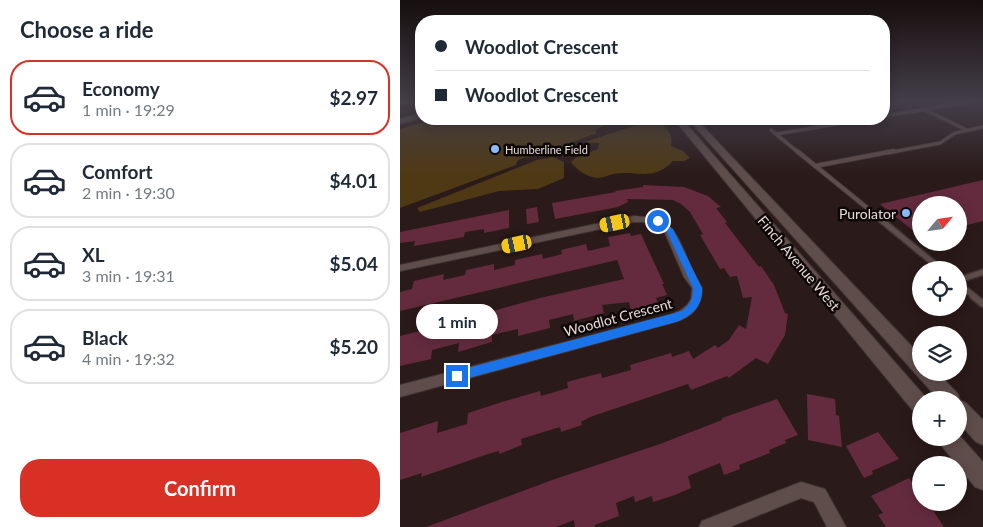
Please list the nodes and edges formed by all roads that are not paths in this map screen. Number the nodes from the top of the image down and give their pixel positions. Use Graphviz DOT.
graph roads {
  1 [pos="684,127"];
  2 [pos="699,127"];
  3 [pos="821,127"];
  4 [pos="961,127"];
  5 [pos="983,127"];
  6 [pos="771,130"];
  7 [pos="968,130"];
  8 [pos="776,134"];
  9 [pos="815,166"];
  10 [pos="931,261"];
  11 [pos="400,268"];
  12 [pos="983,272"];
  13 [pos="967,277"];
  14 [pos="967,291"];
  15 [pos="983,304"];
  16 [pos="912,358"];
  17 [pos="933,381"];
  18 [pos="400,391"];
  19 [pos="943,391"];
  20 [pos="912,395"];
  21 [pos="967,418"];
  22 [pos="983,435"];
  23 [pos="955,446"];
  24 [pos="983,479"];
  25 [pos="708,527"];
  26 [pos="837,527"];
  1 -- 20 [label="main road, Finch Avenue West"];
  2 -- 16 [label="main road, Finch Avenue West"];
  3 -- 8 [label="lane"];
  4 -- 7 [label="lane"];
  5 -- 7 [label="lane"];
  6 -- 8 [label="lane"];
  7 -- 9 [label="lane"];
  8 -- 9 [label="lane"];
  9 -- 10 [label="lane"];
  11 -- 18 [label="street, Woodlot Crescent"];
  12 -- 13 [label="lane"];
  14 -- 15 [label="lane"];
  17 -- 19 [label="main road"];
  21 -- 22 [label="main road"];
  23 -- 24 [label="main road"];
  25 -- 26 [label="street"];
}
